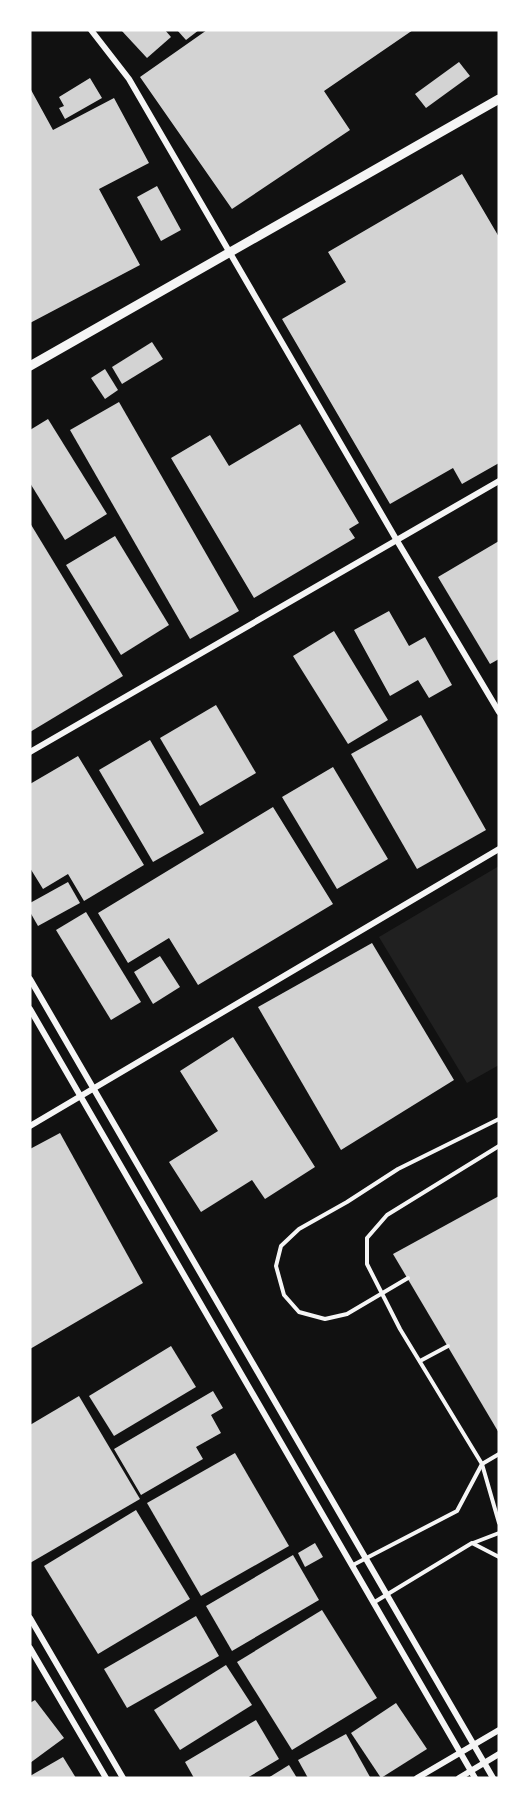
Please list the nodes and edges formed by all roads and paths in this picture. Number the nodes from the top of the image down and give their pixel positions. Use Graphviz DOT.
graph roads {
  1 [pos="91,30"];
  2 [pos="499,99"];
  3 [pos="229,251"];
  4 [pos="30,366"];
  5 [pos="499,481"];
  6 [pos="396,539"];
  7 [pos="499,712"];
  8 [pos="30,752"];
  9 [pos="499,849"];
  10 [pos="30,979"];
  11 [pos="30,1009"];
  12 [pos="94,1089"];
  13 [pos="80,1096"];
  14 [pos="499,1119"];
  15 [pos="30,1126"];
  16 [pos="499,1146"];
  17 [pos="408,1278"];
  18 [pos="448,1346"];
  19 [pos="420,1361"];
  20 [pos="499,1454"];
  21 [pos="482,1464"];
  22 [pos="499,1522"];
  23 [pos="499,1533"];
  24 [pos="472,1543"];
  25 [pos="499,1557"];
  26 [pos="366,1559"];
  27 [pos="352,1566"];
  28 [pos="387,1595"];
  29 [pos="373,1603"];
  30 [pos="30,1618"];
  31 [pos="30,1648"];
  32 [pos="499,1730"];
  33 [pos="474,1745"];
  34 [pos="460,1753"];
  35 [pos="499,1754"];
  36 [pos="484,1763"];
  37 [pos="471,1771"];
  38 [pos="106,1778"];
  39 [pos="123,1778"];
  40 [pos="417,1778"];
  41 [pos="459,1778"];
  42 [pos="475,1778"];
  43 [pos="493,1778"];
  1 -- 3 [label="street"];
  2 -- 3 [label="street"];
  3 -- 4 [label="street"];
  3 -- 6 [label="street"];
  5 -- 6 [label="street"];
  6 -- 7 [label="street"];
  6 -- 8 [label="street"];
  9 -- 12 [label="street"];
  10 -- 12 [label="street"];
  11 -- 13 [label="street"];
  12 -- 13 [label="street"];
  12 -- 26 [label="street"];
  13 -- 15 [label="street"];
  13 -- 27 [label="street"];
  14 -- 17 [label="lane"];
  16 -- 19 [label="lane"];
  18 -- 19 [label="lane"];
  19 -- 21 [label="lane"];
  20 -- 21 [label="lane"];
  21 -- 22 [label="lane"];
  21 -- 26 [label="lane"];
  23 -- 24 [label="lane"];
  24 -- 25 [label="lane"];
  24 -- 28 [label="lane"];
  26 -- 27 [label="lane"];
  26 -- 28 [label="street"];
  27 -- 29 [label="street"];
  28 -- 29 [label="lane"];
  28 -- 33 [label="street"];
  29 -- 34 [label="street"];
  30 -- 39 [label="street"];
  31 -- 38 [label="street"];
  32 -- 33 [label="street"];
  33 -- 34 [label="street"];
  33 -- 36 [label="street"];
  34 -- 37 [label="street"];
  34 -- 40 [label="street"];
  35 -- 36 [label="street"];
  36 -- 37 [label="street"];
  36 -- 43 [label="street"];
  37 -- 41 [label="street"];
  37 -- 42 [label="street"];
}
